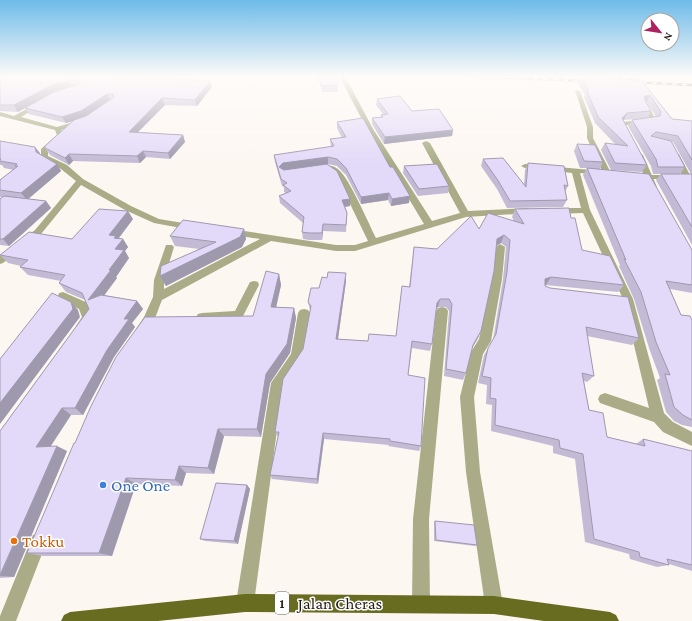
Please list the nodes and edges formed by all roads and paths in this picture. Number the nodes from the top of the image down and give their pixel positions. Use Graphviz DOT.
graph roads {
  1 [pos="37,105"];
  2 [pos="357,105"];
  3 [pos="582,105"];
  4 [pos="646,105"];
  5 [pos="0,114"];
  6 [pos="15,118"];
  7 [pos="87,120"];
  8 [pos="57,129"];
  9 [pos="631,139"];
  10 [pos="426,143"];
  11 [pos="634,146"];
  12 [pos="674,150"];
  13 [pos="524,166"];
  14 [pos="313,169"];
  15 [pos="575,171"];
  16 [pos="637,176"];
  17 [pos="648,177"];
  18 [pos="80,181"];
  19 [pos="659,197"];
  20 [pos="586,210"];
  21 [pos="534,211"];
  22 [pos="549,211"];
  23 [pos="465,214"];
  24 [pos="429,224"];
  25 [pos="203,229"];
  26 [pos="225,232"];
  27 [pos="270,238"];
  28 [pos="373,242"];
  29 [pos="169,247"];
  30 [pos="500,247"];
  31 [pos="0,260"];
  32 [pos="254,285"];
  33 [pos="63,296"];
  34 [pos="158,297"];
  35 [pos="613,297"];
  36 [pos="628,299"];
  37 [pos="442,311"];
  38 [pos="304,313"];
  39 [pos="193,318"];
  40 [pos="149,319"];
  41 [pos="164,319"];
  42 [pos="74,337"];
  43 [pos="136,338"];
  44 [pos="605,399"];
  45 [pos="658,417"];
  46 [pos="692,439"];
  47 [pos="43,532"];
  48 [pos="245,603"];
  49 [pos="421,604"];
  50 [pos="494,605"];
  51 [pos="7,621"];
  52 [pos="70,621"];
  53 [pos="610,621"];
  1 -- 6 [label="street"];
  2 -- 24 [label="street"];
  3 -- 15 [label="street"];
  4 -- 9 [label="street"];
  5 -- 6 [label="street"];
  6 -- 8 [label="street"];
  7 -- 8 [label="street"];
  8 -- 18 [label="street"];
  10 -- 23 [label="street"];
  11 -- 17 [label="street"];
  12 -- 17 [label="street"];
  13 -- 15 [label="street"];
  14 -- 28 [label="street"];
  15 -- 20 [label="street"];
  16 -- 17 [label="street"];
  17 -- 19 [label="street"];
  18 -- 25 [label="street"];
  18 -- 31 [label="street"];
  20 -- 22 [label="street"];
  20 -- 36 [label="street"];
  21 -- 23 [label="street"];
  23 -- 24 [label="street"];
  24 -- 28 [label="street"];
  26 -- 27 [label="street"];
  27 -- 28 [label="street"];
  27 -- 34 [label="street"];
  29 -- 34 [label="street"];
  30 -- 50 [label="street"];
  32 -- 39 [label="street"];
  33 -- 42 [label="street"];
  34 -- 40 [label="street"];
  35 -- 36 [label="street"];
  36 -- 45 [label="street"];
  37 -- 49 [label="street"];
  38 -- 48 [label="street"];
  40 -- 41 [label="street"];
  40 -- 43 [label="street"];
  44 -- 45 [label="street"];
  45 -- 46 [label="street"];
  47 -- 51 [label="street"];
  48 -- 49 [label="main road, Jalan Cheras / 1"];
  48 -- 52 [label="main road, Jalan Cheras / 1"];
  49 -- 50 [label="main road, Jalan Cheras / 1"];
  50 -- 53 [label="main road, Jalan Cheras / 1"];
}
